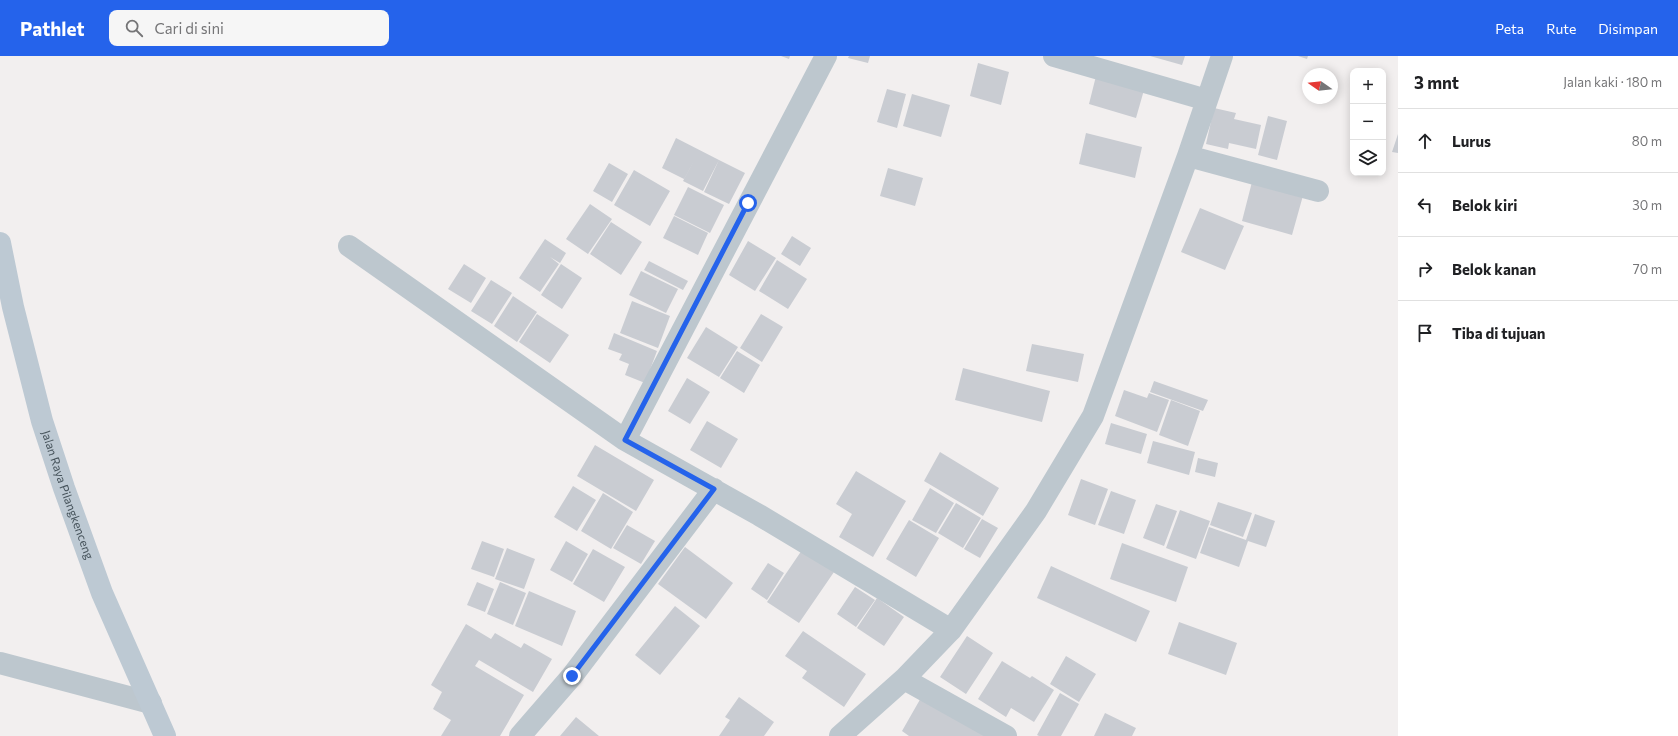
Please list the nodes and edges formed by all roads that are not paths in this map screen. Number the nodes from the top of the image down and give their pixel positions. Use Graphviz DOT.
graph roads {
  1 [pos="826,56"];
  2 [pos="1054,56"];
  3 [pos="1222,56"];
  4 [pos="1092,62"];
  5 [pos="1207,100"];
  6 [pos="1188,156"];
  7 [pos="1318,190"];
  8 [pos="0,243"];
  9 [pos="349,246"];
  10 [pos="625,440"];
  11 [pos="714,489"];
  12 [pos="951,630"];
  13 [pos="0,663"];
  14 [pos="904,679"];
  15 [pos="151,703"];
  16 [pos="165,736"];
  17 [pos="520,736"];
  18 [pos="840,736"];
  19 [pos="1006,736"];
  1 -- 10 [label="street"];
  2 -- 4 [label="street"];
  3 -- 5 [label="street"];
  4 -- 5 [label="street"];
  5 -- 6 [label="street"];
  6 -- 7 [label="street"];
  6 -- 12 [label="street"];
  8 -- 15 [label="main road, Jalan Raya Pilangkenceng"];
  9 -- 10 [label="street"];
  10 -- 11 [label="street"];
  11 -- 12 [label="street"];
  11 -- 17 [label="street"];
  12 -- 14 [label="street"];
  13 -- 15 [label="street"];
  14 -- 18 [label="street"];
  14 -- 19 [label="street"];
  15 -- 16 [label="main road, Jalan Raya Pilangkenceng"];
}
